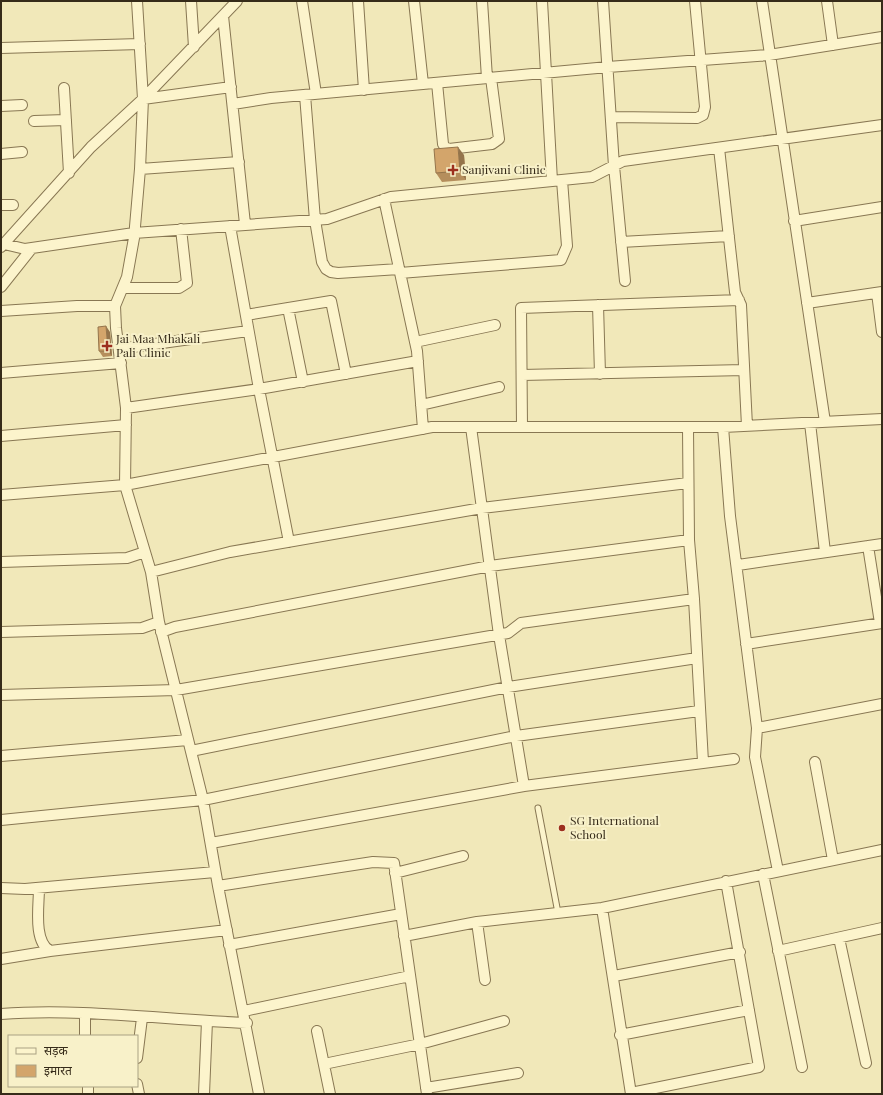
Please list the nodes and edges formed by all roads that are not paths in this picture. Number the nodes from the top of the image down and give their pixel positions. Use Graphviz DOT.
graph roads {
  1 [pos="137,1"];
  2 [pos="191,1"];
  3 [pos="237,1"];
  4 [pos="302,1"];
  5 [pos="358,1"];
  6 [pos="414,1"];
  7 [pos="482,1"];
  8 [pos="542,1"];
  9 [pos="603,1"];
  10 [pos="695,1"];
  11 [pos="762,1"];
  12 [pos="827,1"];
  13 [pos="223,16"];
  14 [pos="882,37"];
  15 [pos="140,44"];
  16 [pos="833,45"];
  17 [pos="194,47"];
  18 [pos="1,48"];
  19 [pos="769,55"];
  20 [pos="700,60"];
  21 [pos="608,67"];
  22 [pos="546,73"];
  23 [pos="489,78"];
  24 [pos="437,83"];
  25 [pos="423,84"];
  26 [pos="231,87"];
  27 [pos="64,88"];
  28 [pos="364,90"];
  29 [pos="316,94"];
  30 [pos="305,95"];
  31 [pos="143,99"];
  32 [pos="233,104"];
  33 [pos="1,106"];
  34 [pos="22,106"];
  35 [pos="611,117"];
  36 [pos="66,120"];
  37 [pos="34,121"];
  38 [pos="882,125"];
  39 [pos="781,140"];
  40 [pos="719,148"];
  41 [pos="22,152"];
  42 [pos="1,154"];
  43 [pos="239,162"];
  44 [pos="614,166"];
  45 [pos="140,169"];
  46 [pos="68,173"];
  47 [pos="557,180"];
  48 [pos="384,199"];
  49 [pos="1,205"];
  50 [pos="13,205"];
  51 [pos="882,207"];
  52 [pos="315,220"];
  53 [pos="794,221"];
  54 [pos="245,224"];
  55 [pos="230,226"];
  56 [pos="181,229"];
  57 [pos="134,233"];
  58 [pos="729,236"];
  59 [pos="621,242"];
  60 [pos="3,245"];
  61 [pos="32,248"];
  62 [pos="400,271"];
  63 [pos="625,281"];
  64 [pos="1,287"];
  65 [pos="123,288"];
  66 [pos="879,293"];
  67 [pos="739,300"];
  68 [pos="807,303"];
  69 [pos="598,305"];
  70 [pos="116,306"];
  71 [pos="288,308"];
  72 [pos="1,312"];
  73 [pos="246,315"];
  74 [pos="496,325"];
  75 [pos="248,331"];
  76 [pos="882,332"];
  77 [pos="415,342"];
  78 [pos="118,349"];
  79 [pos="418,361"];
  80 [pos="121,363"];
  81 [pos="744,370"];
  82 [pos="1,373"];
  83 [pos="346,374"];
  84 [pos="600,374"];
  85 [pos="522,375"];
  86 [pos="303,382"];
  87 [pos="499,387"];
  88 [pos="258,389"];
  89 [pos="421,405"];
  90 [pos="126,408"];
  91 [pos="882,419"];
  92 [pos="825,422"];
  93 [pos="810,423"];
  94 [pos="126,425"];
  95 [pos="747,426"];
  96 [pos="471,427"];
  97 [pos="723,427"];
  98 [pos="522,428"];
  99 [pos="688,428"];
  100 [pos="423,429"];
  101 [pos="1,436"];
  102 [pos="272,458"];
  103 [pos="688,483"];
  104 [pos="126,485"];
  105 [pos="1,495"];
  106 [pos="482,508"];
  107 [pos="689,540"];
  108 [pos="289,542"];
  109 [pos="882,544"];
  110 [pos="868,546"];
  111 [pos="145,552"];
  112 [pos="825,552"];
  113 [pos="1,562"];
  114 [pos="738,565"];
  115 [pos="490,566"];
  116 [pos="151,572"];
  117 [pos="694,599"];
  118 [pos="159,622"];
  119 [pos="881,623"];
  120 [pos="1,632"];
  121 [pos="161,632"];
  122 [pos="500,635"];
  123 [pos="746,644"];
  124 [pos="697,658"];
  125 [pos="508,687"];
  126 [pos="176,690"];
  127 [pos="1,695"];
  128 [pos="882,704"];
  129 [pos="699,711"];
  130 [pos="757,728"];
  131 [pos="516,736"];
  132 [pos="188,740"];
  133 [pos="191,751"];
  134 [pos="1,756"];
  135 [pos="734,759"];
  136 [pos="703,762"];
  137 [pos="814,762"];
  138 [pos="524,786"];
  139 [pos="203,800"];
  140 [pos="538,808"];
  141 [pos="1,820"];
  142 [pos="210,843"];
  143 [pos="882,850"];
  144 [pos="463,856"];
  145 [pos="832,860"];
  146 [pos="778,870"];
  147 [pos="216,872"];
  148 [pos="395,872"];
  149 [pos="763,874"];
  150 [pos="726,881"];
  151 [pos="218,886"];
  152 [pos="1,888"];
  153 [pos="39,888"];
  154 [pos="602,908"];
  155 [pos="401,914"];
  156 [pos="558,914"];
  157 [pos="477,922"];
  158 [pos="882,928"];
  159 [pos="227,930"];
  160 [pos="404,936"];
  161 [pos="839,938"];
  162 [pos="229,945"];
  163 [pos="50,951"];
  164 [pos="778,951"];
  165 [pos="740,952"];
  166 [pos="1,959"];
  167 [pos="410,976"];
  168 [pos="614,976"];
  169 [pos="485,980"];
  170 [pos="749,1010"];
  171 [pos="244,1011"];
  172 [pos="1,1014"];
  173 [pos="85,1014"];
  174 [pos="142,1018"];
  175 [pos="207,1021"];
  176 [pos="504,1021"];
  177 [pos="247,1022"];
  178 [pos="317,1031"];
  179 [pos="85,1035"];
  180 [pos="620,1035"];
  181 [pos="420,1044"];
  182 [pos="138,1050"];
  183 [pos="866,1063"];
  184 [pos="324,1064"];
  185 [pos="802,1066"];
  186 [pos="518,1073"];
  187 [pos="427,1091"];
  188 [pos="631,1093"];
  189 [pos="204,1094"];
  190 [pos="260,1094"];
  191 [pos="330,1094"];
  1 -- 15 [label="street"];
  2 -- 17 [label="street"];
  3 -- 13 [label="street"];
  4 -- 29 [label="street"];
  5 -- 28 [label="street"];
  6 -- 25 [label="street"];
  7 -- 23 [label="street"];
  8 -- 22 [label="street"];
  9 -- 21 [label="street"];
  10 -- 20 [label="street"];
  11 -- 19 [label="street"];
  12 -- 16 [label="street"];
  13 -- 17 [label="street"];
  13 -- 26 [label="street"];
  14 -- 16 [label="street"];
  15 -- 18 [label="street"];
  15 -- 31 [label="street"];
  16 -- 19 [label="street"];
  17 -- 31 [label="street"];
  19 -- 20 [label="street"];
  19 -- 39 [label="street"];
  20 -- 21 [label="street"];
  20 -- 35 [label="street"];
  21 -- 22 [label="street"];
  21 -- 35 [label="street"];
  22 -- 23 [label="street"];
  22 -- 47 [label="street"];
  23 -- 24 [label="street"];
  23 -- 24 [label="street"];
  24 -- 25 [label="street"];
  25 -- 28 [label="street"];
  26 -- 31 [label="street"];
  26 -- 32 [label="street"];
  27 -- 36 [label="street"];
  28 -- 29 [label="street"];
  29 -- 30 [label="street"];
  30 -- 32 [label="street"];
  30 -- 52 [label="street"];
  31 -- 45 [label="street"];
  31 -- 46 [label="street"];
  32 -- 43 [label="street"];
  33 -- 34 [label="street"];
  35 -- 44 [label="street"];
  36 -- 37 [label="street"];
  36 -- 46 [label="street"];
  38 -- 39 [label="street"];
  39 -- 40 [label="street"];
  39 -- 53 [label="street"];
  40 -- 44 [label="street"];
  40 -- 58 [label="street"];
  41 -- 42 [label="street"];
  43 -- 45 [label="street"];
  43 -- 54 [label="street"];
  44 -- 47 [label="street"];
  44 -- 59 [label="street"];
  45 -- 57 [label="street"];
  46 -- 60 [label="street"];
  47 -- 48 [label="street"];
  47 -- 62 [label="street"];
  48 -- 52 [label="street"];
  48 -- 62 [label="street"];
  49 -- 50 [label="street"];
  51 -- 53 [label="street"];
  52 -- 54 [label="street"];
  52 -- 62 [label="street"];
  53 -- 68 [label="street"];
  54 -- 55 [label="street"];
  55 -- 56 [label="street"];
  55 -- 73 [label="street"];
  56 -- 57 [label="street"];
  56 -- 65 [label="street"];
  57 -- 61 [label="street"];
  57 -- 65 [label="street"];
  58 -- 59 [label="street"];
  58 -- 67 [label="street"];
  59 -- 63 [label="street"];
  60 -- 61 [label="street"];
  61 -- 64 [label="street"];
  62 -- 77 [label="street"];
  65 -- 70 [label="street"];
  66 -- 68 [label="street"];
  66 -- 76 [label="street"];
  67 -- 69 [label="street"];
  67 -- 81 [label="street"];
  68 -- 92 [label="street"];
  69 -- 84 [label="street"];
  69 -- 85 [label="street"];
  70 -- 72 [label="street"];
  70 -- 78 [label="street"];
  71 -- 73 [label="street"];
  71 -- 83 [label="street"];
  71 -- 86 [label="street"];
  73 -- 75 [label="street"];
  74 -- 77 [label="street"];
  75 -- 78 [label="street"];
  75 -- 88 [label="street"];
  77 -- 79 [label="street"];
  78 -- 80 [label="street"];
  79 -- 83 [label="street"];
  79 -- 89 [label="street"];
  80 -- 82 [label="street"];
  80 -- 90 [label="street"];
  81 -- 84 [label="street"];
  81 -- 95 [label="street"];
  83 -- 86 [label="street"];
  84 -- 85 [label="street"];
  85 -- 98 [label="street"];
  86 -- 88 [label="street"];
  87 -- 89 [label="street"];
  88 -- 90 [label="street"];
  88 -- 102 [label="street"];
  89 -- 100 [label="street"];
  90 -- 94 [label="street"];
  91 -- 92 [label="street"];
  92 -- 93 [label="street"];
  93 -- 95 [label="street"];
  93 -- 112 [label="street"];
  94 -- 101 [label="street"];
  94 -- 104 [label="street"];
  95 -- 97 [label="street"];
  96 -- 98 [label="street"];
  96 -- 100 [label="street"];
  96 -- 106 [label="street"];
  97 -- 99 [label="street"];
  97 -- 114 [label="street"];
  98 -- 99 [label="street"];
  99 -- 103 [label="street"];
  100 -- 102 [label="street"];
  102 -- 104 [label="street"];
  102 -- 108 [label="street"];
  103 -- 106 [label="street"];
  103 -- 107 [label="street"];
  104 -- 105 [label="street"];
  104 -- 111 [label="street"];
  106 -- 108 [label="street"];
  106 -- 115 [label="street"];
  107 -- 115 [label="street"];
  107 -- 117 [label="street"];
  108 -- 116 [label="street"];
  109 -- 110 [label="street"];
  110 -- 112 [label="street"];
  110 -- 119 [label="street"];
  111 -- 113 [label="street"];
  111 -- 116 [label="street"];
  112 -- 114 [label="street"];
  114 -- 123 [label="street"];
  115 -- 121 [label="street"];
  115 -- 122 [label="street"];
  116 -- 118 [label="street"];
  117 -- 122 [label="street"];
  117 -- 124 [label="street"];
  118 -- 120 [label="street"];
  118 -- 121 [label="street"];
  119 -- 123 [label="street"];
  121 -- 126 [label="street"];
  122 -- 125 [label="street"];
  122 -- 126 [label="street"];
  123 -- 130 [label="street"];
  124 -- 125 [label="street"];
  124 -- 129 [label="street"];
  125 -- 131 [label="street"];
  125 -- 133 [label="street"];
  126 -- 127 [label="street"];
  126 -- 132 [label="street"];
  128 -- 130 [label="street"];
  129 -- 131 [label="street"];
  129 -- 136 [label="street"];
  130 -- 146 [label="street"];
  131 -- 138 [label="street"];
  131 -- 139 [label="street"];
  132 -- 133 [label="street"];
  132 -- 134 [label="street"];
  133 -- 139 [label="street"];
  135 -- 136 [label="street"];
  136 -- 138 [label="street"];
  137 -- 145 [label="street"];
  138 -- 142 [label="street"];
  139 -- 141 [label="street"];
  139 -- 142 [label="street"];
  140 -- 156 [label="lane"];
  142 -- 147 [label="street"];
  143 -- 145 [label="street"];
  144 -- 148 [label="street"];
  145 -- 146 [label="street"];
  146 -- 149 [label="street"];
  147 -- 151 [label="street"];
  147 -- 153 [label="street"];
  148 -- 151 [label="street"];
  148 -- 155 [label="street"];
  149 -- 150 [label="street"];
  149 -- 164 [label="street"];
  150 -- 154 [label="street"];
  150 -- 165 [label="street"];
  151 -- 159 [label="street"];
  152 -- 153 [label="street"];
  153 -- 163 [label="street"];
  154 -- 156 [label="street"];
  154 -- 168 [label="street"];
  155 -- 160 [label="street"];
  155 -- 162 [label="street"];
  156 -- 157 [label="street"];
  157 -- 160 [label="street"];
  157 -- 169 [label="street"];
  158 -- 161 [label="street"];
  159 -- 162 [label="street"];
  159 -- 163 [label="street"];
  160 -- 167 [label="street"];
  161 -- 164 [label="street"];
  161 -- 183 [label="street"];
  162 -- 171 [label="street"];
  163 -- 166 [label="street"];
  164 -- 185 [label="street"];
  165 -- 168 [label="street"];
  165 -- 170 [label="street"];
  167 -- 171 [label="street"];
  167 -- 181 [label="street"];
  168 -- 180 [label="street"];
  170 -- 180 [label="street"];
  170 -- 188 [label="street"];
  171 -- 177 [label="street"];
  172 -- 173 [label="street"];
  173 -- 174 [label="street"];
  173 -- 179 [label="street"];
  174 -- 175 [label="street"];
  174 -- 182 [label="street"];
  175 -- 177 [label="street"];
  175 -- 189 [label="street"];
  176 -- 181 [label="street"];
  177 -- 190 [label="street"];
  178 -- 184 [label="street"];
  180 -- 188 [label="street"];
  181 -- 184 [label="street"];
  181 -- 187 [label="street"];
  184 -- 191 [label="street"];
  186 -- 187 [label="street"];
}
